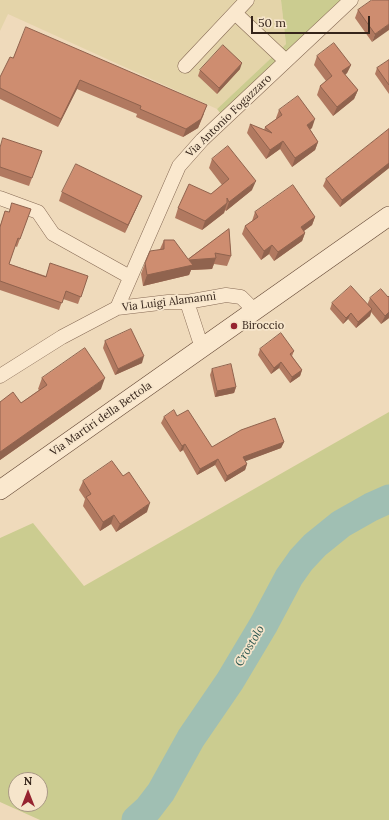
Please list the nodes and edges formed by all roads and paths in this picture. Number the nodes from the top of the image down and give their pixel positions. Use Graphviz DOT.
graph roads {
  1 [pos="247,0"];
  2 [pos="351,0"];
  3 [pos="235,13"];
  4 [pos="286,61"];
  5 [pos="184,66"];
  6 [pos="0,198"];
  7 [pos="389,216"];
  8 [pos="130,277"];
  9 [pos="187,302"];
  10 [pos="118,308"];
  11 [pos="255,311"];
  12 [pos="202,348"];
  13 [pos="0,376"];
  14 [pos="0,490"];
  1 -- 3 [label="street"];
  2 -- 4 [label="street, Via Antonio Fogazzaro"];
  3 -- 4 [label="street"];
  3 -- 5 [label="street"];
  4 -- 8 [label="street, Via Antonio Fogazzaro"];
  6 -- 8 [label="street"];
  7 -- 11 [label="main road, Via Martiri della Bettola"];
  8 -- 10 [label="street, Via Antonio Fogazzaro"];
  9 -- 10 [label="street, Via Luigi Alamanni"];
  9 -- 11 [label="street, Via Luigi Alamanni"];
  9 -- 12 [label="street"];
  10 -- 13 [label="street, Via Luigi Alamanni"];
  11 -- 12 [label="main road, Via Martiri della Bettola"];
  12 -- 14 [label="main road, Via Martiri della Bettola"];
}
